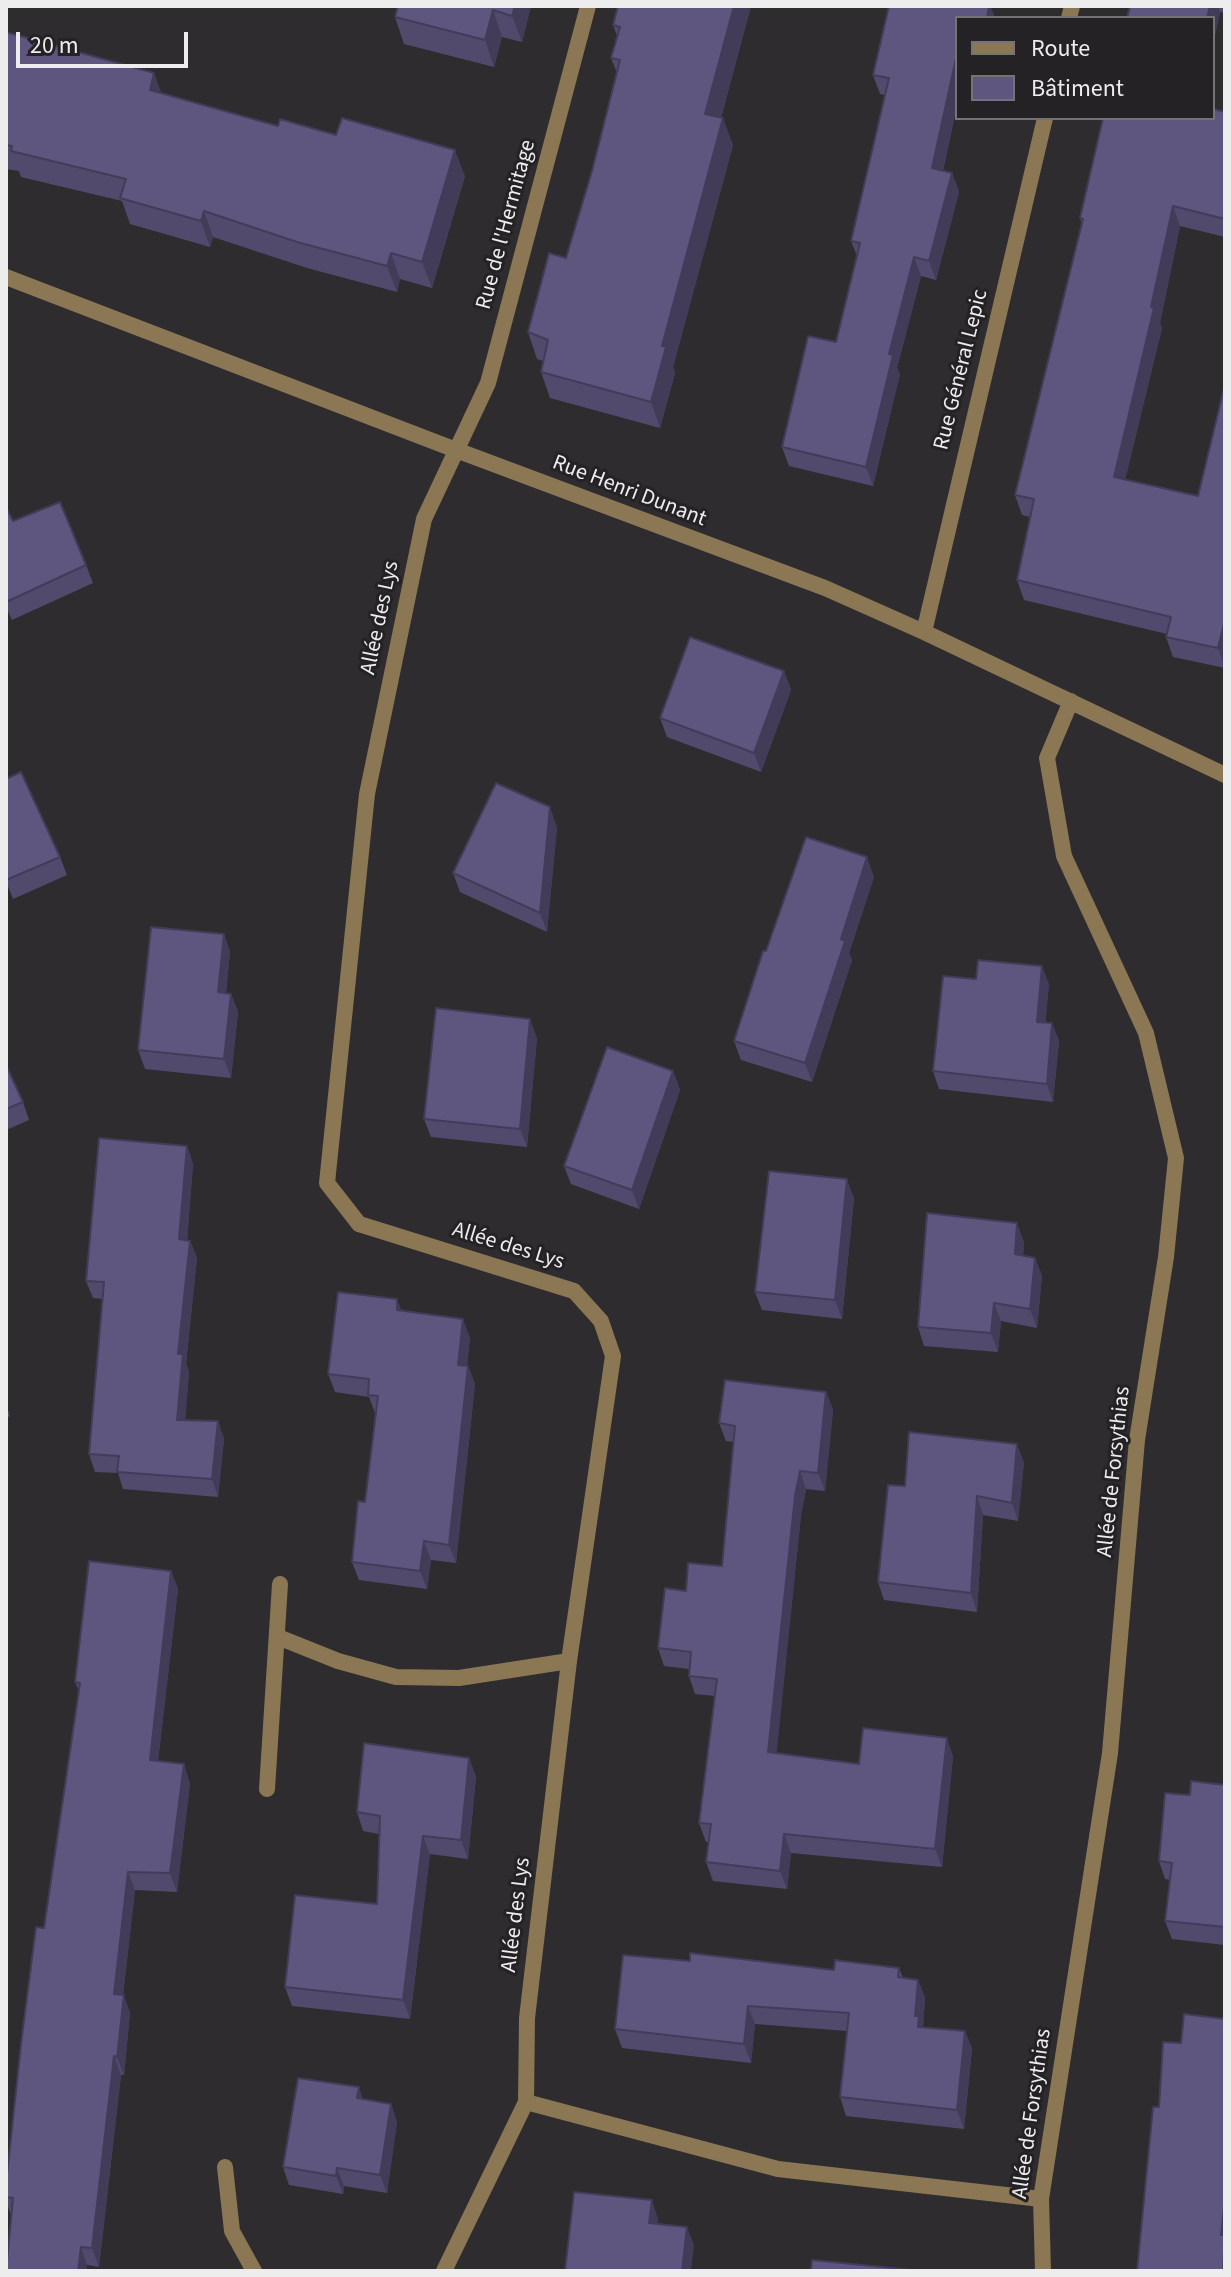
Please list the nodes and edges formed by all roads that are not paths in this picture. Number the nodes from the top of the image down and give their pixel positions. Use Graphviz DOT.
graph roads {
  1 [pos="588,6"];
  2 [pos="1045,120"];
  3 [pos="6,277"];
  4 [pos="456,450"];
  5 [pos="924,632"];
  6 [pos="1071,701"];
  7 [pos="1225,775"];
  8 [pos="280,1584"];
  9 [pos="278,1637"];
  10 [pos="569,1661"];
  11 [pos="267,1789"];
  12 [pos="526,2102"];
  13 [pos="225,2167"];
  14 [pos="1041,2199"];
  15 [pos="254,2271"];
  16 [pos="444,2271"];
  17 [pos="1043,2271"];
  1 -- 4 [label="street, Rue de l'Hermitage"];
  2 -- 5 [label="street, Rue Général Lepic"];
  3 -- 4 [label="street, Rue Henri Dunant"];
  4 -- 5 [label="street, Rue Henri Dunant"];
  4 -- 10 [label="street, Allée des Lys"];
  5 -- 6 [label="street, Rue Henri Dunant"];
  6 -- 7 [label="street, Rue Henri Dunant"];
  6 -- 14 [label="street, Allée de Forsythias"];
  8 -- 9 [label="street"];
  9 -- 10 [label="street"];
  9 -- 11 [label="street"];
  10 -- 12 [label="street, Allée des Lys"];
  12 -- 14 [label="street"];
  12 -- 16 [label="street, Allée des Lys"];
  13 -- 15 [label="street"];
  14 -- 17 [label="street, Allée de Forsythias"];
}
